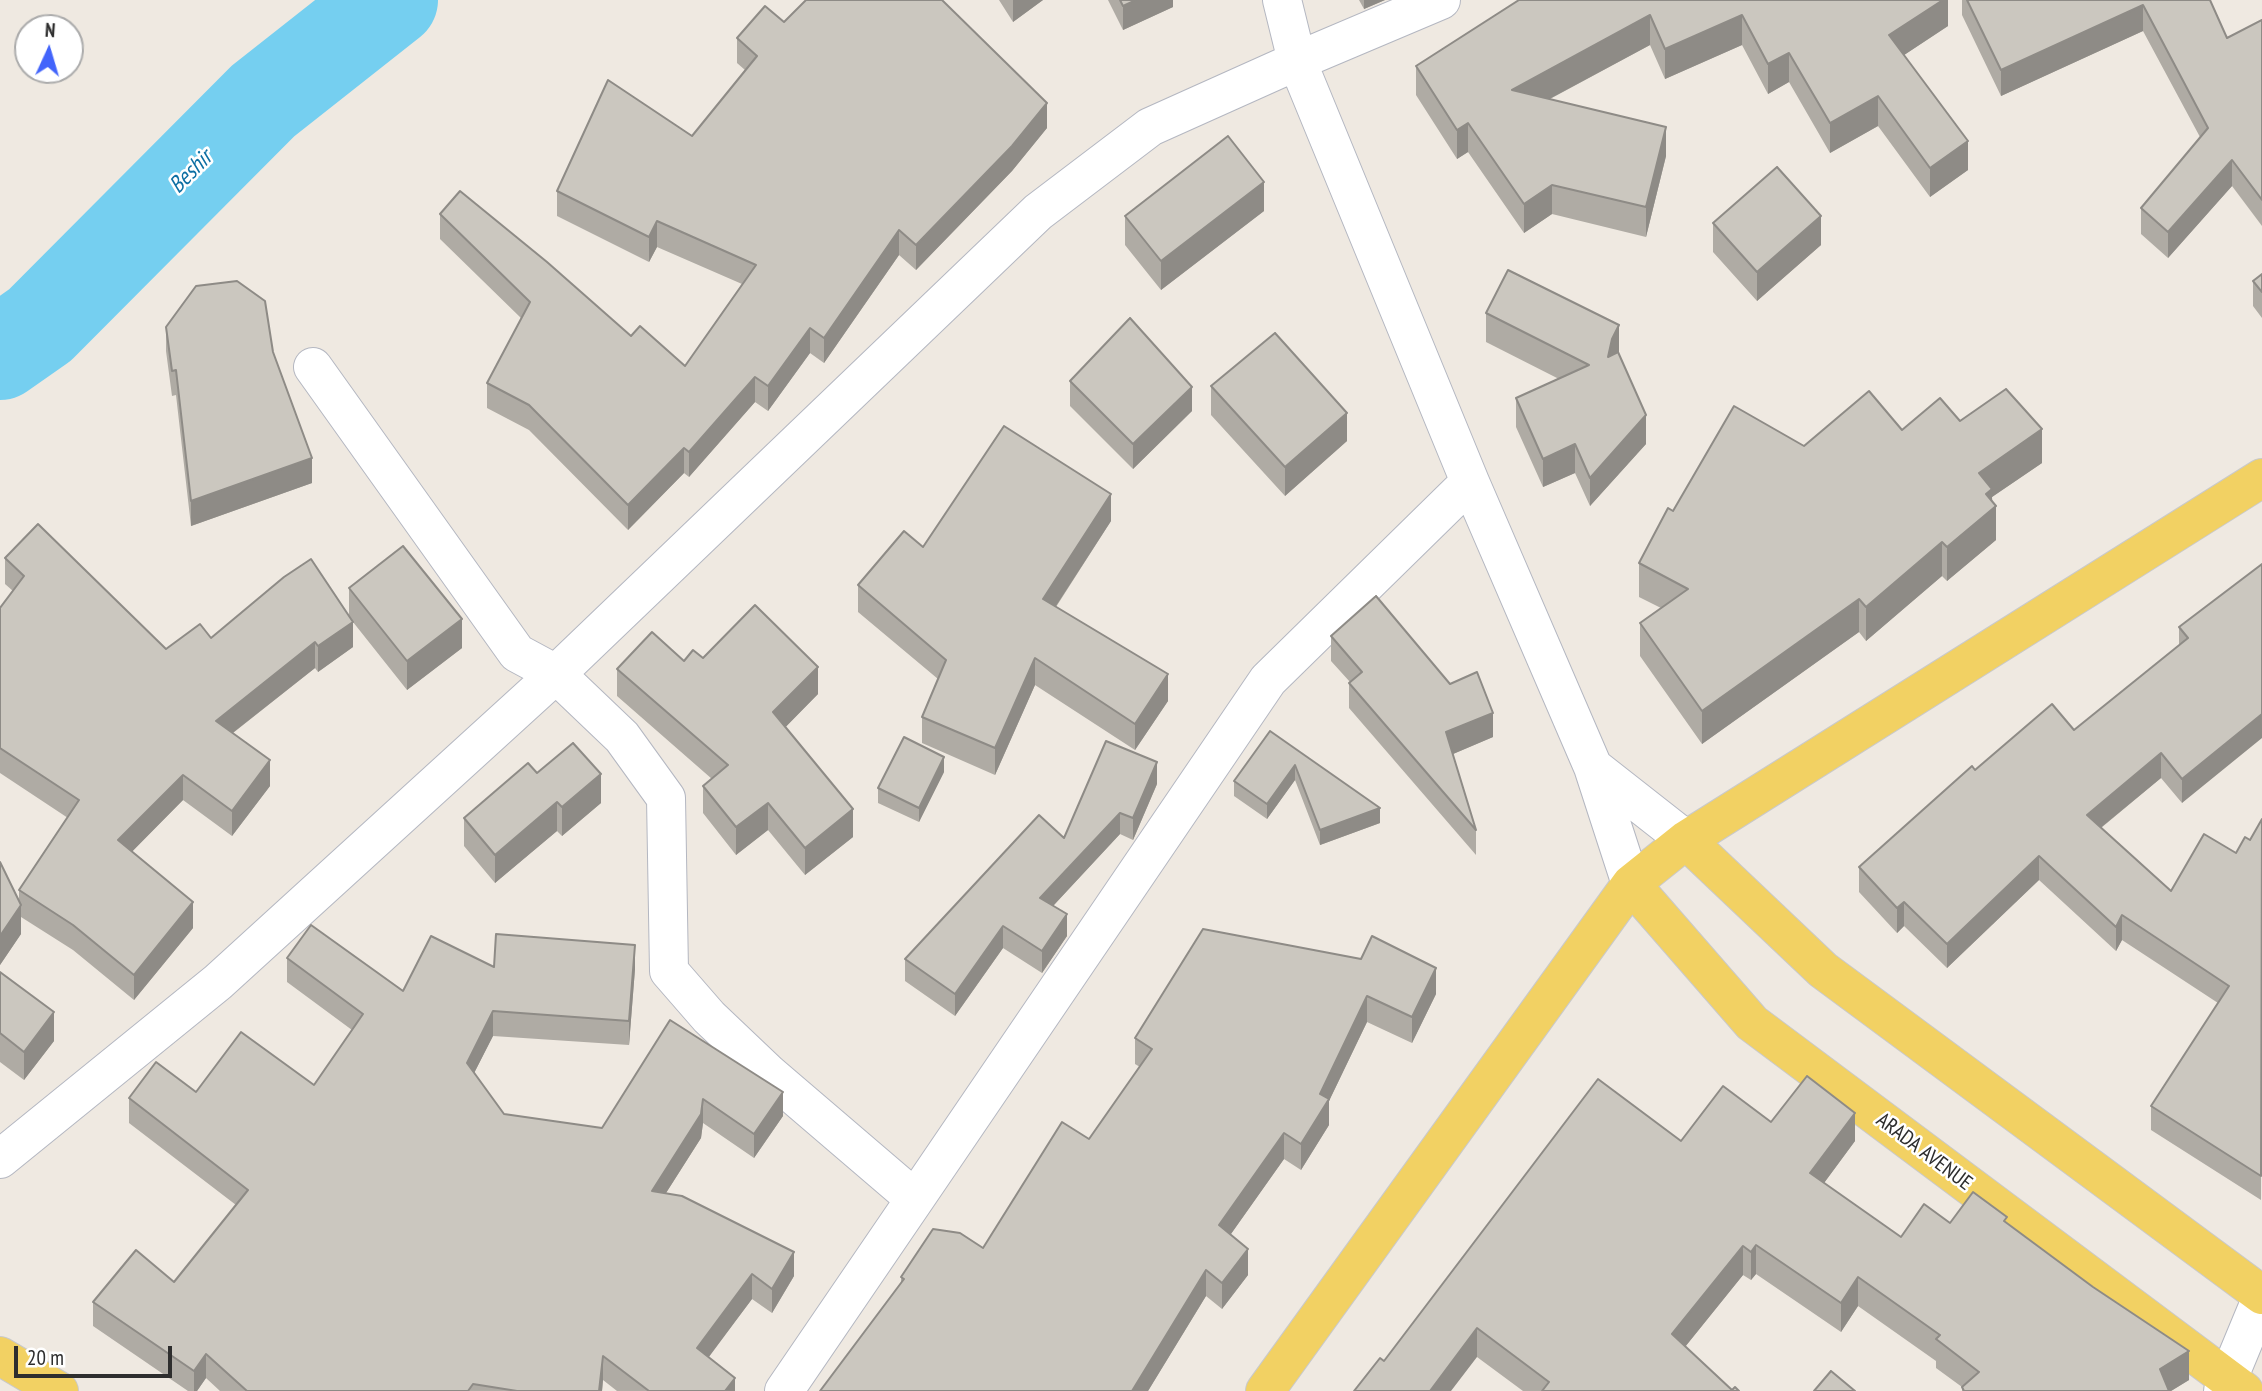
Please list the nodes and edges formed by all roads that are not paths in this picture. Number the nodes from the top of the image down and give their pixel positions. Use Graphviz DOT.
graph roads {
  1 [pos="1282,0"];
  2 [pos="1441,0"];
  3 [pos="1297,61"];
  4 [pos="313,367"];
  5 [pos="2262,478"];
  6 [pos="1470,482"];
  7 [pos="556,674"];
  8 [pos="1593,767"];
  9 [pos="1686,840"];
  10 [pos="1631,884"];
  11 [pos="0,1159"];
  12 [pos="915,1199"];
  13 [pos="2262,1296"];
  14 [pos="0,1356"];
  15 [pos="2231,1387"];
  16 [pos="59,1391"];
  17 [pos="783,1391"];
  18 [pos="1265,1391"];
  1 -- 3 [label="street"];
  2 -- 3 [label="street"];
  3 -- 6 [label="street"];
  3 -- 7 [label="street"];
  4 -- 7 [label="street"];
  5 -- 9 [label="main road"];
  6 -- 8 [label="street"];
  6 -- 12 [label="street"];
  7 -- 11 [label="street"];
  7 -- 12 [label="street"];
  8 -- 9 [label="street"];
  8 -- 10 [label="street"];
  9 -- 10 [label="main road"];
  9 -- 13 [label="main road"];
  10 -- 15 [label="main road, ARADA AVENUE"];
  10 -- 18 [label="main road"];
  12 -- 17 [label="street"];
  13 -- 15 [label="street"];
  14 -- 16 [label="main road"];
}
